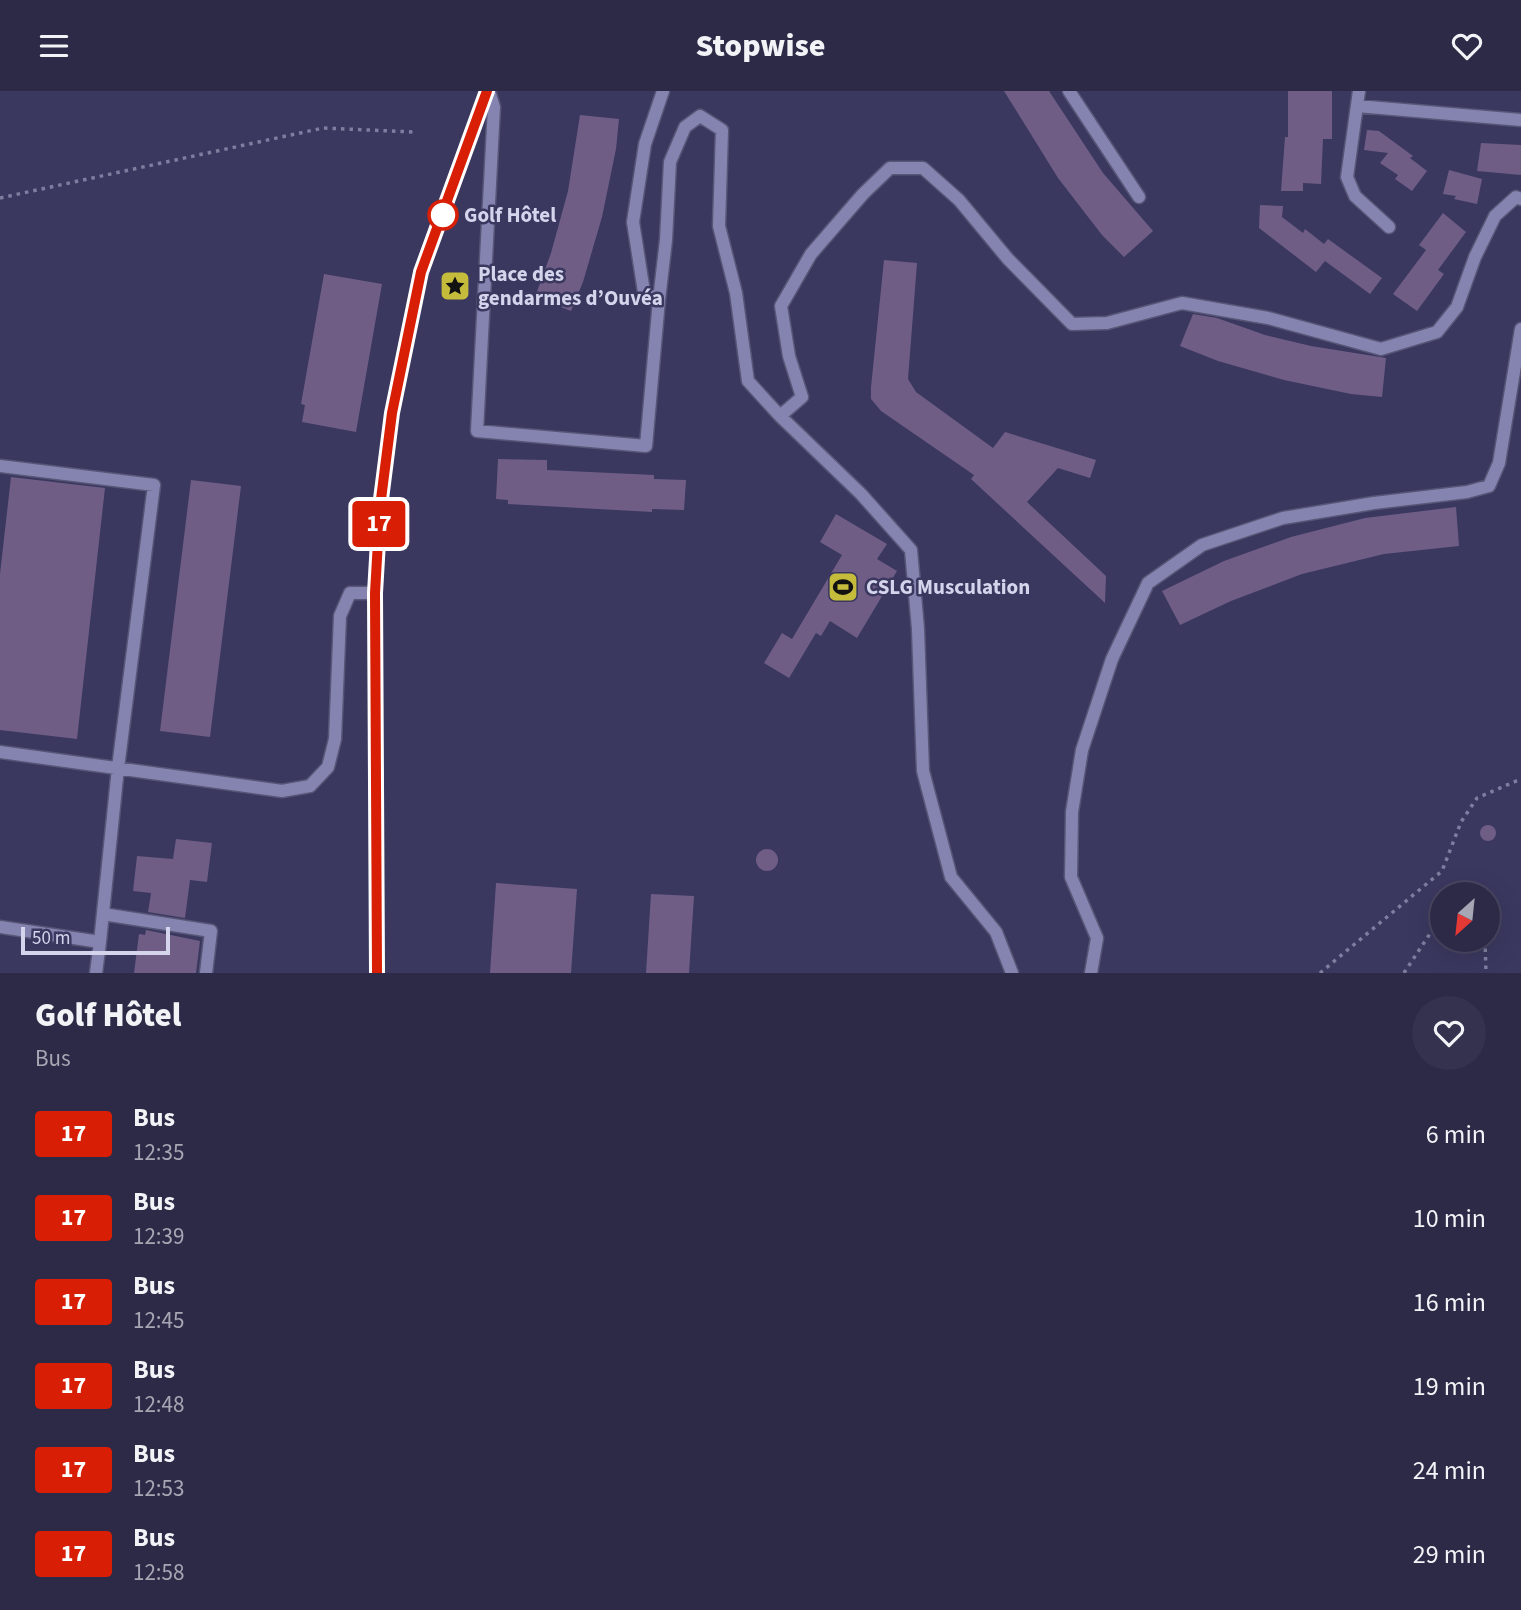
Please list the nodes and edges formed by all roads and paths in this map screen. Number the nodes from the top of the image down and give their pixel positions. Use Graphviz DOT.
graph roads {
  1 [pos="488,91"];
  2 [pos="663,91"];
  3 [pos="1069,91"];
  4 [pos="1359,91"];
  5 [pos="1357,106"];
  6 [pos="1521,120"];
  7 [pos="414,132"];
  8 [pos="1139,197"];
  9 [pos="0,198"];
  10 [pos="1521,199"];
  11 [pos="1389,227"];
  12 [pos="659,300"];
  13 [pos="1521,329"];
  14 [pos="780,416"];
  15 [pos="0,466"];
  16 [pos="375,593"];
  17 [pos="0,753"];
  18 [pos="118,768"];
  19 [pos="1521,779"];
  20 [pos="103,914"];
  21 [pos="0,927"];
  22 [pos="1430,934"];
  23 [pos="100,942"];
  24 [pos="1485,952"];
  25 [pos="96,973"];
  26 [pos="206,973"];
  27 [pos="377,973"];
  28 [pos="1012,973"];
  29 [pos="1091,973"];
  30 [pos="1320,973"];
  31 [pos="1404,973"];
  32 [pos="1486,973"];
  1 -- 12 [label="street"];
  1 -- 16 [label="street"];
  2 -- 12 [label="street"];
  3 -- 8 [label="street"];
  4 -- 5 [label="street"];
  5 -- 6 [label="street"];
  5 -- 11 [label="street"];
  7 -- 9 [label="path"];
  10 -- 14 [label="street"];
  12 -- 14 [label="street"];
  13 -- 29 [label="street"];
  14 -- 28 [label="street"];
  15 -- 18 [label="street"];
  16 -- 18 [label="street"];
  16 -- 27 [label="street"];
  17 -- 18 [label="street"];
  18 -- 20 [label="street"];
  19 -- 30 [label="path"];
  20 -- 23 [label="street"];
  20 -- 26 [label="street"];
  21 -- 23 [label="street"];
  22 -- 31 [label="path"];
  23 -- 25 [label="street"];
  24 -- 32 [label="path"];
}
